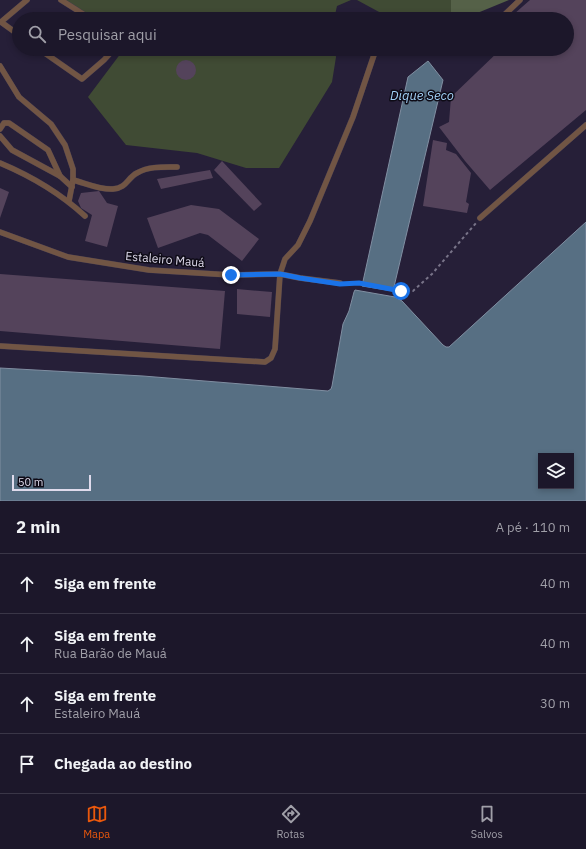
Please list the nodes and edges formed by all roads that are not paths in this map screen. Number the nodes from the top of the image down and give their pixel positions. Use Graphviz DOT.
graph roads {
  1 [pos="27,0"];
  2 [pos="62,0"];
  3 [pos="520,0"];
  4 [pos="13,12"];
  5 [pos="80,12"];
  6 [pos="507,12"];
  7 [pos="12,13"];
  8 [pos="0,23"];
  9 [pos="12,31"];
  10 [pos="49,56"];
  11 [pos="108,56"];
  12 [pos="373,56"];
  13 [pos="0,66"];
  14 [pos="586,125"];
  15 [pos="0,129"];
  16 [pos="0,136"];
  17 [pos="0,163"];
  18 [pos="177,167"];
  19 [pos="60,176"];
  20 [pos="73,180"];
  21 [pos="72,188"];
  22 [pos="69,201"];
  23 [pos="85,216"];
  24 [pos="480,218"];
  25 [pos="0,232"];
  26 [pos="280,274"];
  27 [pos="340,284"];
  28 [pos="0,346"];
  1 -- 4 [label="lane"];
  2 -- 5 [label="lane"];
  3 -- 6 [label="lane"];
  7 -- 8 [label="lane"];
  8 -- 9 [label="lane"];
  10 -- 11 [label="lane"];
  12 -- 26 [label="lane"];
  13 -- 20 [label="lane"];
  14 -- 24 [label="lane"];
  15 -- 19 [label="lane"];
  16 -- 19 [label="lane"];
  17 -- 22 [label="lane"];
  18 -- 20 [label="lane"];
  19 -- 21 [label="lane"];
  20 -- 21 [label="lane"];
  21 -- 22 [label="lane"];
  22 -- 23 [label="lane"];
  25 -- 26 [label="lane, Estaleiro Mauá"];
  26 -- 27 [label="lane, Estaleiro Mauá"];
  26 -- 28 [label="lane"];
}
